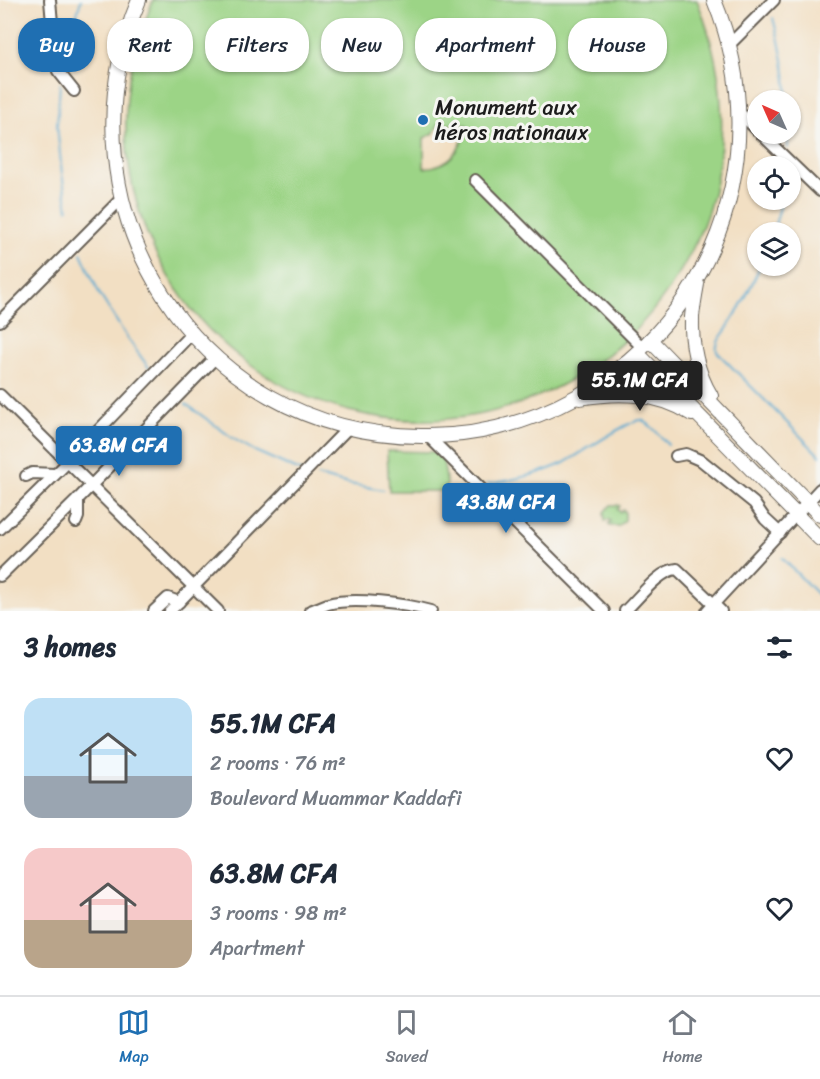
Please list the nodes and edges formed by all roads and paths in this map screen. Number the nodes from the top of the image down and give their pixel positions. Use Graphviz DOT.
graph roads {
  1 [pos="50,0"];
  2 [pos="139,0"];
  3 [pos="714,0"];
  4 [pos="774,0"];
  5 [pos="729,45"];
  6 [pos="74,91"];
  7 [pos="739,112"];
  8 [pos="747,120"];
  9 [pos="771,144"];
  10 [pos="475,180"];
  11 [pos="820,191"];
  12 [pos="122,199"];
  13 [pos="699,275"];
  14 [pos="0,321"];
  15 [pos="192,333"];
  16 [pos="643,347"];
  17 [pos="216,357"];
  18 [pos="0,395"];
  19 [pos="570,400"];
  20 [pos="721,413"];
  21 [pos="349,427"];
  22 [pos="711,428"];
  23 [pos="428,436"];
  24 [pos="676,456"];
  25 [pos="68,462"];
  26 [pos="55,474"];
  27 [pos="26,476"];
  28 [pos="91,485"];
  29 [pos="820,489"];
  30 [pos="78,499"];
  31 [pos="807,502"];
  32 [pos="820,515"];
  33 [pos="796,516"];
  34 [pos="76,522"];
  35 [pos="0,529"];
  36 [pos="780,533"];
  37 [pos="820,538"];
  38 [pos="0,576"];
  39 [pos="194,587"];
  40 [pos="179,602"];
  41 [pos="714,609"];
  42 [pos="154,611"];
  43 [pos="170,611"];
  44 [pos="218,611"];
  45 [pos="310,611"];
  46 [pos="431,611"];
  47 [pos="604,611"];
  48 [pos="625,611"];
  1 -- 6 [label="street"];
  2 -- 12 [label="main road"];
  3 -- 5 [label="main road"];
  4 -- 5 [label="street"];
  5 -- 7 [label="main road"];
  7 -- 8 [label="street"];
  7 -- 13 [label="main road"];
  9 -- 11 [label="street"];
  10 -- 16 [label="street"];
  12 -- 14 [label="street"];
  12 -- 15 [label="main road"];
  13 -- 16 [label="main road"];
  13 -- 20 [label="main road"];
  15 -- 17 [label="main road"];
  15 -- 25 [label="street"];
  16 -- 19 [label="main road"];
  16 -- 20 [label="main road"];
  16 -- 22 [label="main road"];
  17 -- 21 [label="main road"];
  17 -- 28 [label="street"];
  18 -- 25 [label="street"];
  19 -- 22 [label="main road"];
  19 -- 23 [label="main road"];
  20 -- 31 [label="main road"];
  21 -- 23 [label="main road"];
  21 -- 39 [label="street"];
  22 -- 33 [label="main road"];
  23 -- 47 [label="street"];
  24 -- 36 [label="street"];
  25 -- 26 [label="street"];
  25 -- 28 [label="street"];
  26 -- 27 [label="street"];
  26 -- 35 [label="street"];
  28 -- 30 [label="street"];
  28 -- 39 [label="street"];
  29 -- 31 [label="street"];
  30 -- 34 [label="street"];
  30 -- 38 [label="street"];
  31 -- 32 [label="main road"];
  31 -- 33 [label="street"];
  33 -- 36 [label="street"];
  33 -- 37 [label="main road"];
  36 -- 41 [label="street"];
  39 -- 40 [label="street"];
  39 -- 44 [label="street"];
  40 -- 42 [label="street"];
  40 -- 43 [label="street"];
  41 -- 48 [label="street"];
  45 -- 46 [label="street"];
}
